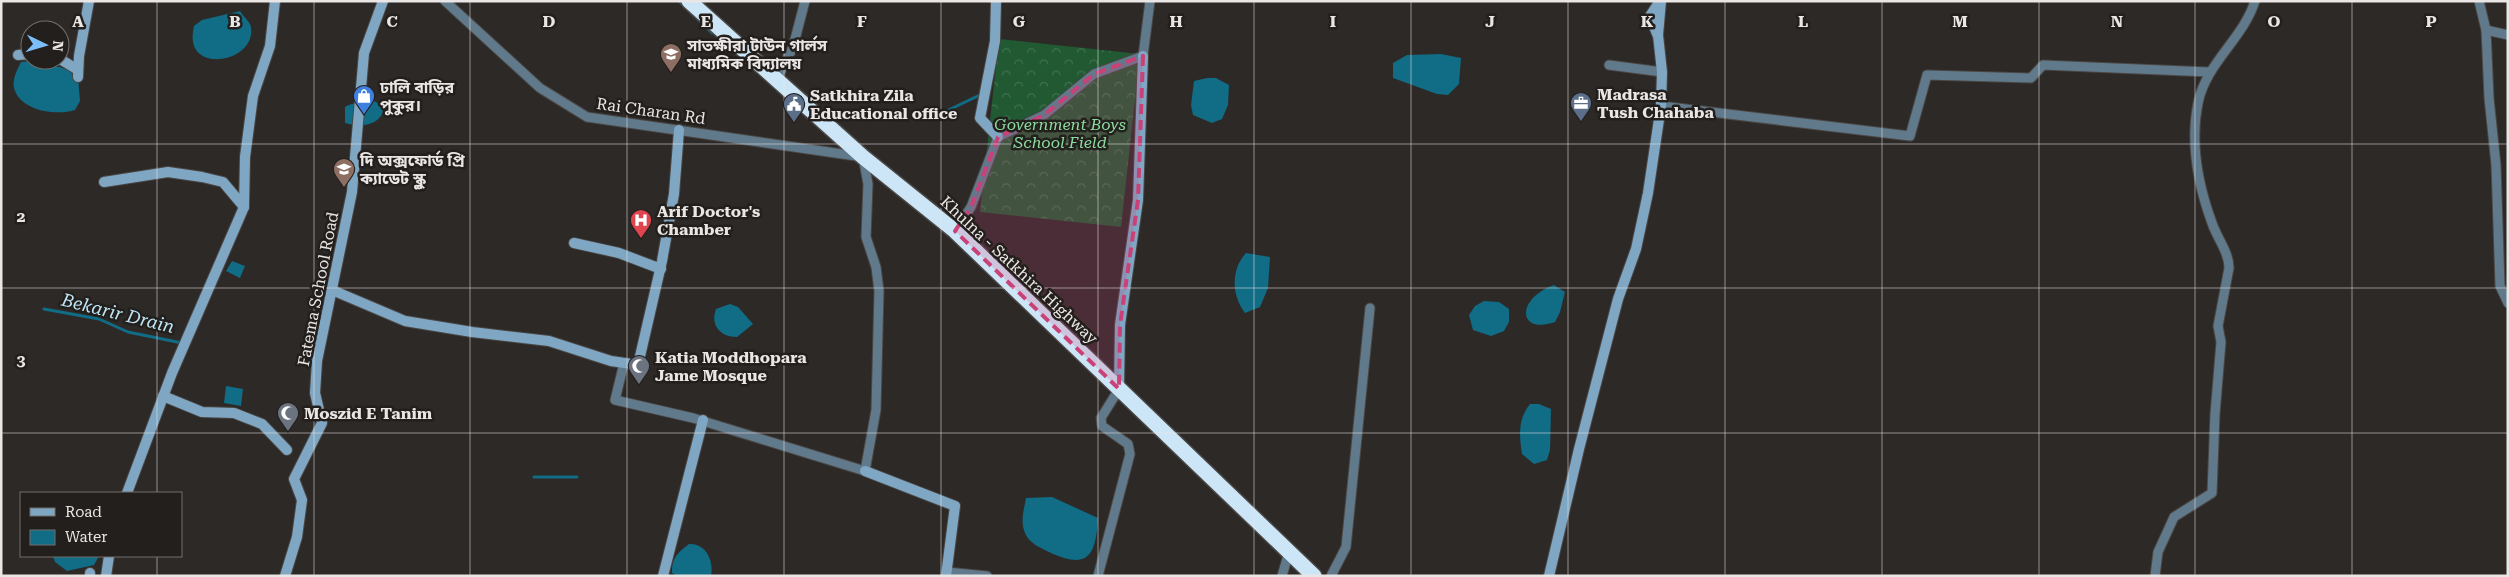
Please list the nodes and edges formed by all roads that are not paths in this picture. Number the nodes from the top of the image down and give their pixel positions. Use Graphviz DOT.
graph roads {
  1 [pos="89,1"];
  2 [pos="275,1"];
  3 [pos="383,1"];
  4 [pos="444,1"];
  5 [pos="689,1"];
  6 [pos="806,1"];
  7 [pos="996,1"];
  8 [pos="1150,1"];
  9 [pos="1660,1"];
  10 [pos="2255,1"];
  11 [pos="2479,1"];
  12 [pos="2486,30"];
  13 [pos="2508,35"];
  14 [pos="1144,56"];
  15 [pos="1609,65"];
  16 [pos="70,67"];
  17 [pos="1662,72"];
  18 [pos="2209,72"];
  19 [pos="777,79"];
  20 [pos="1662,106"];
  21 [pos="679,130"];
  22 [pos="998,137"];
  23 [pos="863,157"];
  24 [pos="104,182"];
  25 [pos="244,207"];
  26 [pos="955,231"];
  27 [pos="574,243"];
  28 [pos="661,269"];
  29 [pos="332,290"];
  30 [pos="2508,303"];
  31 [pos="1370,308"];
  32 [pos="624,363"];
  33 [pos="1118,388"];
  34 [pos="163,396"];
  35 [pos="703,420"];
  36 [pos="286,450"];
  37 [pos="865,471"];
  38 [pos="127,492"];
  39 [pos="1288,552"];
  40 [pos="109,557"];
  41 [pos="947,574"];
  42 [pos="106,576"];
  43 [pos="285,576"];
  44 [pos="663,576"];
  45 [pos="987,576"];
  46 [pos="1098,576"];
  47 [pos="1282,576"];
  48 [pos="1314,576"];
  49 [pos="1331,576"];
  50 [pos="1549,576"];
  51 [pos="2155,576"];
  1 -- 16 [label="street"];
  2 -- 25 [label="street"];
  3 -- 29 [label="street, Fatema School Road"];
  4 -- 21 [label="street, Rai Charan Rd"];
  5 -- 19 [label="highway, Khulna - Satkhira Highway"];
  6 -- 19 [label="street"];
  7 -- 22 [label="street"];
  8 -- 14 [label="street"];
  9 -- 17 [label="street"];
  10 -- 18 [label="street"];
  11 -- 12 [label="street"];
  12 -- 13 [label="street"];
  12 -- 30 [label="street"];
  14 -- 22 [label="street"];
  14 -- 33 [label="street"];
  15 -- 17 [label="street"];
  17 -- 20 [label="street"];
  18 -- 20 [label="street"];
  18 -- 51 [label="street"];
  19 -- 23 [label="highway, Khulna - Satkhira Highway"];
  20 -- 50 [label="street"];
  21 -- 23 [label="street, Rai Charan Rd"];
  21 -- 28 [label="street"];
  22 -- 26 [label="street"];
  23 -- 26 [label="highway, Khulna - Satkhira Highway"];
  23 -- 37 [label="street"];
  24 -- 25 [label="street"];
  25 -- 34 [label="street"];
  26 -- 33 [label="highway, Khulna - Satkhira Highway"];
  27 -- 28 [label="street"];
  28 -- 32 [label="street"];
  29 -- 32 [label="street"];
  29 -- 43 [label="street, Fatema School Road"];
  31 -- 49 [label="street"];
  32 -- 35 [label="street"];
  33 -- 39 [label="highway, Khulna - Satkhira Highway"];
  33 -- 46 [label="street"];
  34 -- 36 [label="street"];
  34 -- 38 [label="street"];
  35 -- 37 [label="street"];
  35 -- 44 [label="street"];
  37 -- 41 [label="street"];
  39 -- 47 [label="street"];
  39 -- 48 [label="highway, Khulna - Satkhira Highway"];
  40 -- 42 [label="street"];
  41 -- 45 [label="street"];
}
